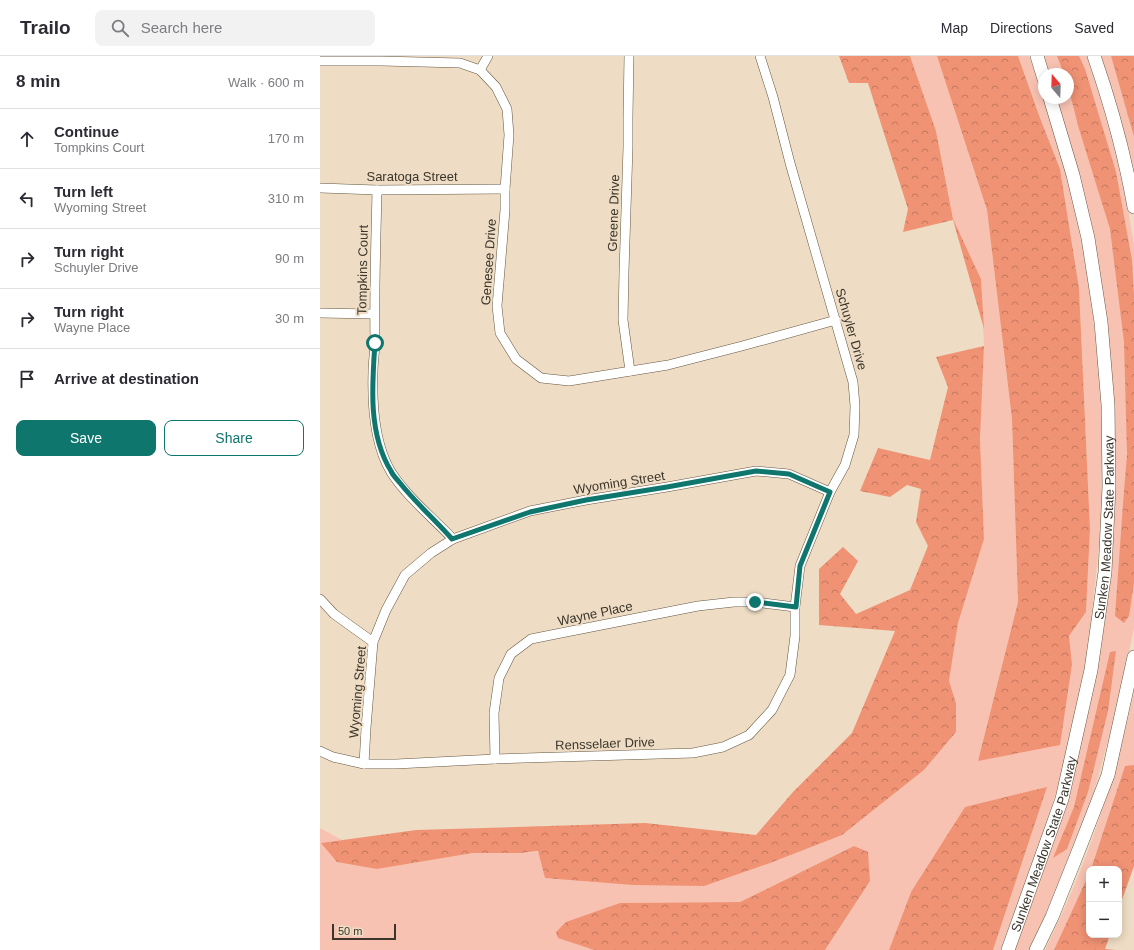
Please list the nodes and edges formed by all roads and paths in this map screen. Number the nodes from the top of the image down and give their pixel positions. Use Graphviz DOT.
graph roads {
  1 [pos="488,56"];
  2 [pos="630,56"];
  3 [pos="760,56"];
  4 [pos="1037,56"];
  5 [pos="1094,56"];
  6 [pos="320,61"];
  7 [pos="1041,68"];
  8 [pos="480,70"];
  9 [pos="1052,104"];
  10 [pos="320,188"];
  11 [pos="505,189"];
  12 [pos="377,190"];
  13 [pos="1134,207"];
  14 [pos="320,313"];
  15 [pos="374,314"];
  16 [pos="836,320"];
  17 [pos="630,371"];
  18 [pos="830,492"];
  19 [pos="452,539"];
  20 [pos="320,599"];
  21 [pos="796,607"];
  22 [pos="373,642"];
  23 [pos="1134,656"];
  24 [pos="320,751"];
  25 [pos="495,759"];
  26 [pos="364,764"];
  27 [pos="1008,950"];
  28 [pos="1036,950"];
  1 -- 8 [label="street"];
  2 -- 17 [label="street, Greene Drive"];
  3 -- 16 [label="street, Schuyler Drive"];
  4 -- 7 [label="highway"];
  5 -- 13 [label="highway"];
  6 -- 8 [label="street, Genesee Drive"];
  8 -- 11 [label="street, Genesee Drive"];
  9 -- 27 [label="highway, Sunken Meadow State Parkway"];
  10 -- 12 [label="street, Saratoga Street"];
  11 -- 12 [label="street, Saratoga Street"];
  11 -- 17 [label="street, Genesee Drive"];
  12 -- 15 [label="street, Tompkins Court"];
  14 -- 15 [label="street"];
  15 -- 19 [label="street, Tompkins Court"];
  16 -- 17 [label="street, Genesee Drive"];
  16 -- 18 [label="street, Schuyler Drive"];
  18 -- 19 [label="street, Wyoming Street"];
  18 -- 21 [label="street, Schuyler Drive"];
  19 -- 22 [label="street, Wyoming Street"];
  20 -- 22 [label="street"];
  21 -- 25 [label="street, Rensselaer Drive"];
  21 -- 25 [label="street, Wayne Place"];
  22 -- 26 [label="street, Wyoming Street"];
  23 -- 28 [label="highway"];
  24 -- 26 [label="street, Rensselaer Drive"];
  25 -- 26 [label="street, Rensselaer Drive"];
}
